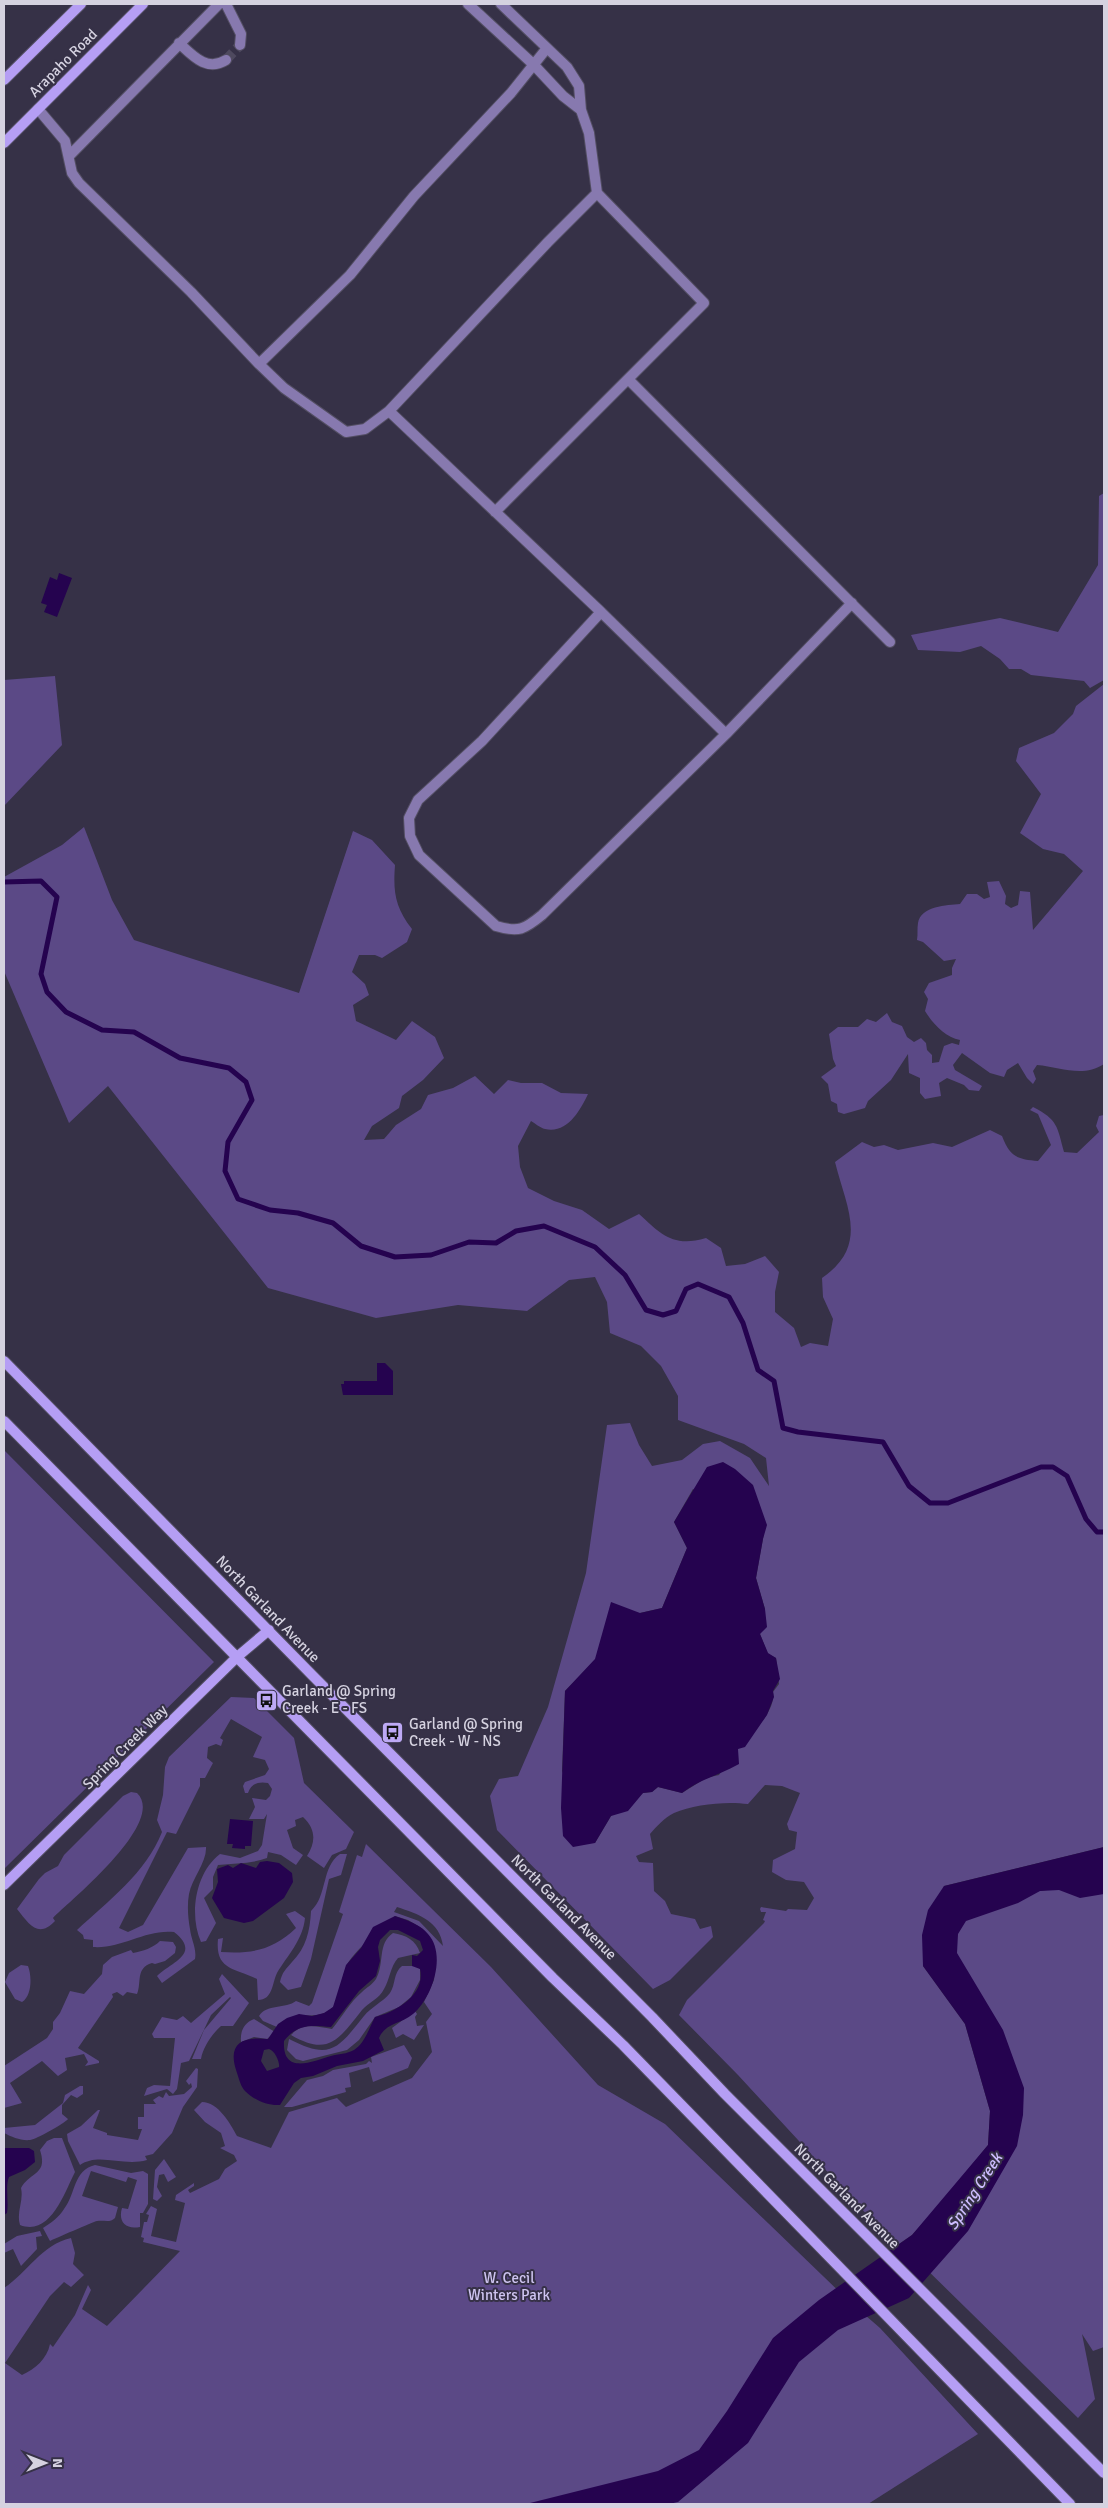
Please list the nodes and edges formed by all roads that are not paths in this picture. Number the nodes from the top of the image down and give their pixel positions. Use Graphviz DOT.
graph roads {
  1 [pos="81,4"];
  2 [pos="143,4"];
  3 [pos="219,4"];
  4 [pos="226,4"];
  5 [pos="468,4"];
  6 [pos="502,4"];
  7 [pos="179,44"];
  8 [pos="240,45"];
  9 [pos="547,48"];
  10 [pos="226,60"];
  11 [pos="533,64"];
  12 [pos="4,80"];
  13 [pos="38,109"];
  14 [pos="581,110"];
  15 [pos="4,143"];
  16 [pos="69,156"];
  17 [pos="597,193"];
  18 [pos="259,364"];
  19 [pos="628,379"];
  20 [pos="389,411"];
  21 [pos="495,512"];
  22 [pos="852,603"];
  23 [pos="601,612"];
  24 [pos="890,642"];
  25 [pos="726,734"];
  26 [pos="4,1361"];
  27 [pos="4,1420"];
  28 [pos="269,1630"];
  29 [pos="237,1657"];
  30 [pos="4,1885"];
  31 [pos="1104,2473"];
  32 [pos="1070,2504"];
  1 -- 12 [label="main road, Arapaho Road"];
  2 -- 13 [label="main road, Arapaho Road"];
  3 -- 7 [label="street"];
  4 -- 8 [label="street"];
  5 -- 11 [label="street"];
  6 -- 9 [label="street"];
  7 -- 10 [label="street"];
  7 -- 16 [label="street"];
  9 -- 11 [label="street"];
  9 -- 14 [label="street"];
  11 -- 14 [label="street"];
  11 -- 18 [label="street"];
  13 -- 15 [label="main road, Arapaho Road"];
  13 -- 16 [label="street"];
  14 -- 17 [label="street"];
  16 -- 18 [label="street"];
  17 -- 19 [label="street"];
  17 -- 20 [label="street"];
  18 -- 20 [label="street"];
  19 -- 21 [label="street"];
  19 -- 22 [label="street"];
  20 -- 21 [label="street"];
  21 -- 23 [label="street"];
  22 -- 24 [label="street"];
  22 -- 25 [label="street"];
  23 -- 25 [label="street"];
  23 -- 25 [label="street"];
  26 -- 28 [label="main road, North Garland Avenue"];
  27 -- 29 [label="main road"];
  28 -- 29 [label="main road, Spring Creek Way"];
  28 -- 31 [label="main road, North Garland Avenue"];
  29 -- 30 [label="main road, Spring Creek Way"];
  29 -- 32 [label="main road"];
}
